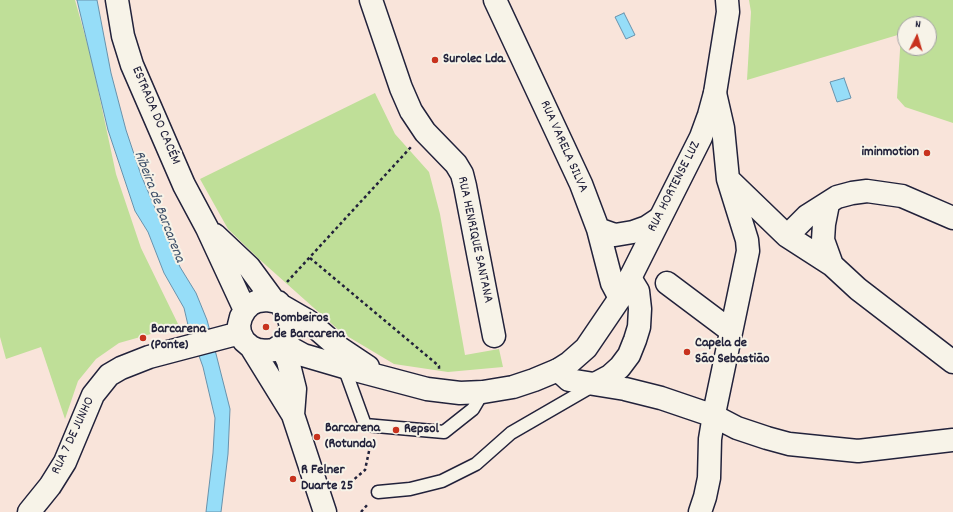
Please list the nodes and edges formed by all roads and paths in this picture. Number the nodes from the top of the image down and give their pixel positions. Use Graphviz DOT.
graph roads {
  1 [pos="117,0"];
  2 [pos="371,0"];
  3 [pos="495,0"];
  4 [pos="727,0"];
  5 [pos="715,93"];
  6 [pos="425,132"];
  7 [pos="728,179"];
  8 [pos="828,204"];
  9 [pos="953,218"];
  10 [pos="659,219"];
  11 [pos="207,228"];
  12 [pos="598,229"];
  13 [pos="787,236"];
  14 [pos="310,258"];
  15 [pos="832,266"];
  16 [pos="281,278"];
  17 [pos="630,278"];
  18 [pos="667,283"];
  19 [pos="620,298"];
  20 [pos="278,304"];
  21 [pos="245,310"];
  22 [pos="731,331"];
  23 [pos="494,336"];
  24 [pos="246,340"];
  25 [pos="282,345"];
  26 [pos="953,362"];
  27 [pos="340,366"];
  28 [pos="558,370"];
  29 [pos="388,379"];
  30 [pos="595,384"];
  31 [pos="295,389"];
  32 [pos="438,390"];
  33 [pos="483,392"];
  34 [pos="293,415"];
  35 [pos="714,416"];
  36 [pos="375,426"];
  37 [pos="953,440"];
  38 [pos="345,487"];
  39 [pos="378,492"];
  40 [pos="29,512"];
  41 [pos="325,512"];
  42 [pos="700,512"];
  1 -- 11 [label="street, ESTRADA DO CACÉM"];
  2 -- 6 [label="street, RUA HENRIQUE SANTANA"];
  3 -- 12 [label="street, RUA VARELA SILVA"];
  4 -- 5 [label="street, RUA HORTENSE LUZ"];
  5 -- 7 [label="street"];
  5 -- 10 [label="street, RUA HORTENSE LUZ"];
  6 -- 14 [label="path"];
  6 -- 23 [label="street, RUA HENRIQUE SANTANA"];
  7 -- 13 [label="street"];
  7 -- 22 [label="street"];
  8 -- 9 [label="street"];
  8 -- 13 [label="street"];
  8 -- 15 [label="street"];
  10 -- 12 [label="street"];
  10 -- 17 [label="street, RUA HORTENSE LUZ"];
  11 -- 20 [label="street, ESTRADA DO CACÉM"];
  11 -- 21 [label="street, ESTRADA DO CACÉM"];
  12 -- 19 [label="street, RUA VARELA SILVA"];
  13 -- 15 [label="street"];
  14 -- 16 [label="path"];
  14 -- 32 [label="path"];
  15 -- 26 [label="street"];
  17 -- 19 [label="street, RUA HORTENSE LUZ"];
  17 -- 30 [label="street"];
  18 -- 22 [label="street"];
  19 -- 28 [label="street, RUA HORTENSE LUZ"];
  20 -- 21 [label="street"];
  20 -- 25 [label="street"];
  20 -- 29 [label="street, RUA HORTENSE LUZ"];
  21 -- 24 [label="street"];
  22 -- 35 [label="street"];
  24 -- 25 [label="street"];
  24 -- 34 [label="street"];
  24 -- 40 [label="street, RUA 7 DE JUNHO"];
  25 -- 27 [label="street, RUA HORTENSE LUZ"];
  25 -- 31 [label="street"];
  27 -- 29 [label="street, RUA HORTENSE LUZ"];
  27 -- 31 [label="street"];
  27 -- 36 [label="lane"];
  28 -- 30 [label="street"];
  28 -- 33 [label="street, RUA HORTENSE LUZ"];
  29 -- 32 [label="street, RUA HORTENSE LUZ"];
  30 -- 35 [label="street"];
  30 -- 39 [label="lane"];
  31 -- 34 [label="street"];
  32 -- 33 [label="street, RUA HORTENSE LUZ"];
  33 -- 36 [label="lane"];
  34 -- 41 [label="street"];
  35 -- 37 [label="street"];
  35 -- 42 [label="street"];
  36 -- 38 [label="path"];
}
